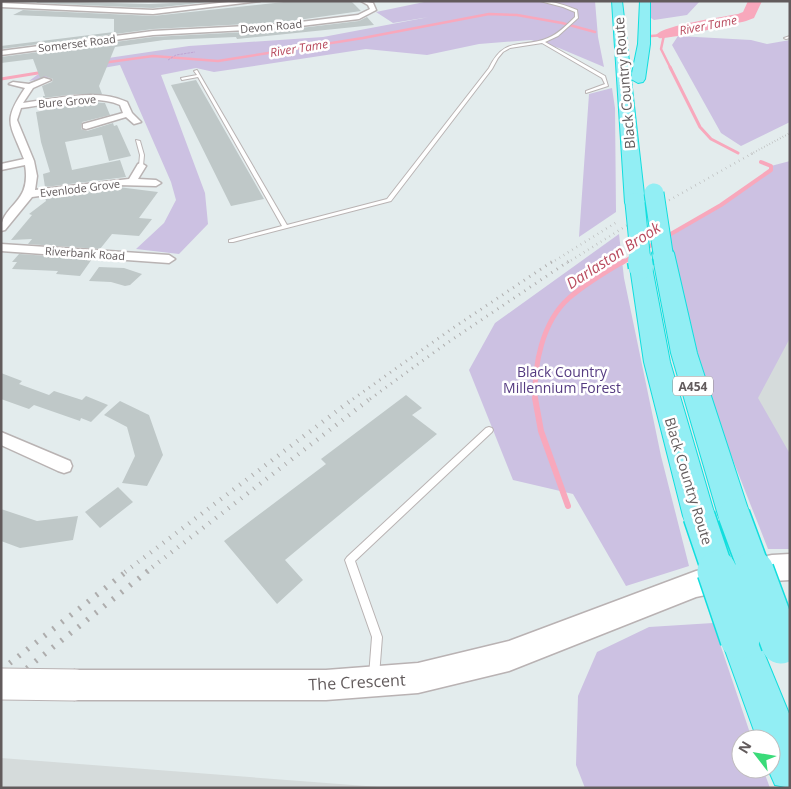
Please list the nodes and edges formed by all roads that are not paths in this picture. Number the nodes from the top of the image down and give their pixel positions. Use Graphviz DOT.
graph roads {
  1 [pos="257,1"];
  2 [pos="364,1"];
  3 [pos="541,1"];
  4 [pos="617,1"];
  5 [pos="629,1"];
  6 [pos="645,1"];
  7 [pos="3,6"];
  8 [pos="153,22"];
  9 [pos="541,41"];
  10 [pos="607,43"];
  11 [pos="1,53"];
  12 [pos="196,71"];
  13 [pos="199,76"];
  14 [pos="182,79"];
  15 [pos="638,79"];
  16 [pos="47,80"];
  17 [pos="13,84"];
  18 [pos="30,86"];
  19 [pos="587,92"];
  20 [pos="624,94"];
  21 [pos="641,105"];
  22 [pos="17,106"];
  23 [pos="128,114"];
  24 [pos="13,120"];
  25 [pos="1,122"];
  26 [pos="137,122"];
  27 [pos="86,126"];
  28 [pos="138,141"];
  29 [pos="29,161"];
  30 [pos="141,166"];
  31 [pos="1,167"];
  32 [pos="132,182"];
  33 [pos="156,183"];
  34 [pos="653,188"];
  35 [pos="29,194"];
  36 [pos="285,227"];
  37 [pos="1,228"];
  38 [pos="231,241"];
  39 [pos="1,247"];
  40 [pos="169,259"];
  41 [pos="489,430"];
  42 [pos="1,438"];
  43 [pos="64,466"];
  44 [pos="790,567"];
  45 [pos="785,654"];
  46 [pos="373,683"];
  47 [pos="1,684"];
  48 [pos="790,770"];
  1 -- 8 [label="street"];
  2 -- 8 [label="street, Devon Road"];
  3 -- 9 [label="lane"];
  4 -- 20 [label="highway, Black Country Route / A454"];
  5 -- 15 [label="highway, Black Country Route"];
  6 -- 15 [label="highway"];
  7 -- 8 [label="street"];
  8 -- 11 [label="street, Somerset Road"];
  9 -- 19 [label="lane"];
  9 -- 36 [label="lane"];
  10 -- 20 [label="highway"];
  12 -- 13 [label="lane"];
  13 -- 14 [label="lane"];
  13 -- 36 [label="lane"];
  15 -- 21 [label="highway, Black Country Route"];
  16 -- 18 [label="street"];
  17 -- 18 [label="street"];
  18 -- 22 [label="street"];
  20 -- 48 [label="highway, Black Country Route / A454, bridge"];
  22 -- 23 [label="street, Bure Grove"];
  22 -- 24 [label="street"];
  23 -- 26 [label="street, Bure Grove"];
  23 -- 27 [label="street"];
  24 -- 25 [label="street"];
  24 -- 29 [label="street"];
  28 -- 30 [label="lane"];
  29 -- 31 [label="street"];
  29 -- 35 [label="street"];
  30 -- 32 [label="street, Evenlode Grove"];
  32 -- 33 [label="street, Evenlode Grove"];
  32 -- 35 [label="street, Evenlode Grove"];
  34 -- 45 [label="highway, A454, bridge"];
  35 -- 37 [label="street"];
  36 -- 38 [label="lane"];
  39 -- 40 [label="street, Riverbank Road"];
  41 -- 46 [label="lane"];
  42 -- 43 [label="street"];
  44 -- 46 [label="street, The Crescent"];
  46 -- 47 [label="street, The Crescent, bridge"];
}
